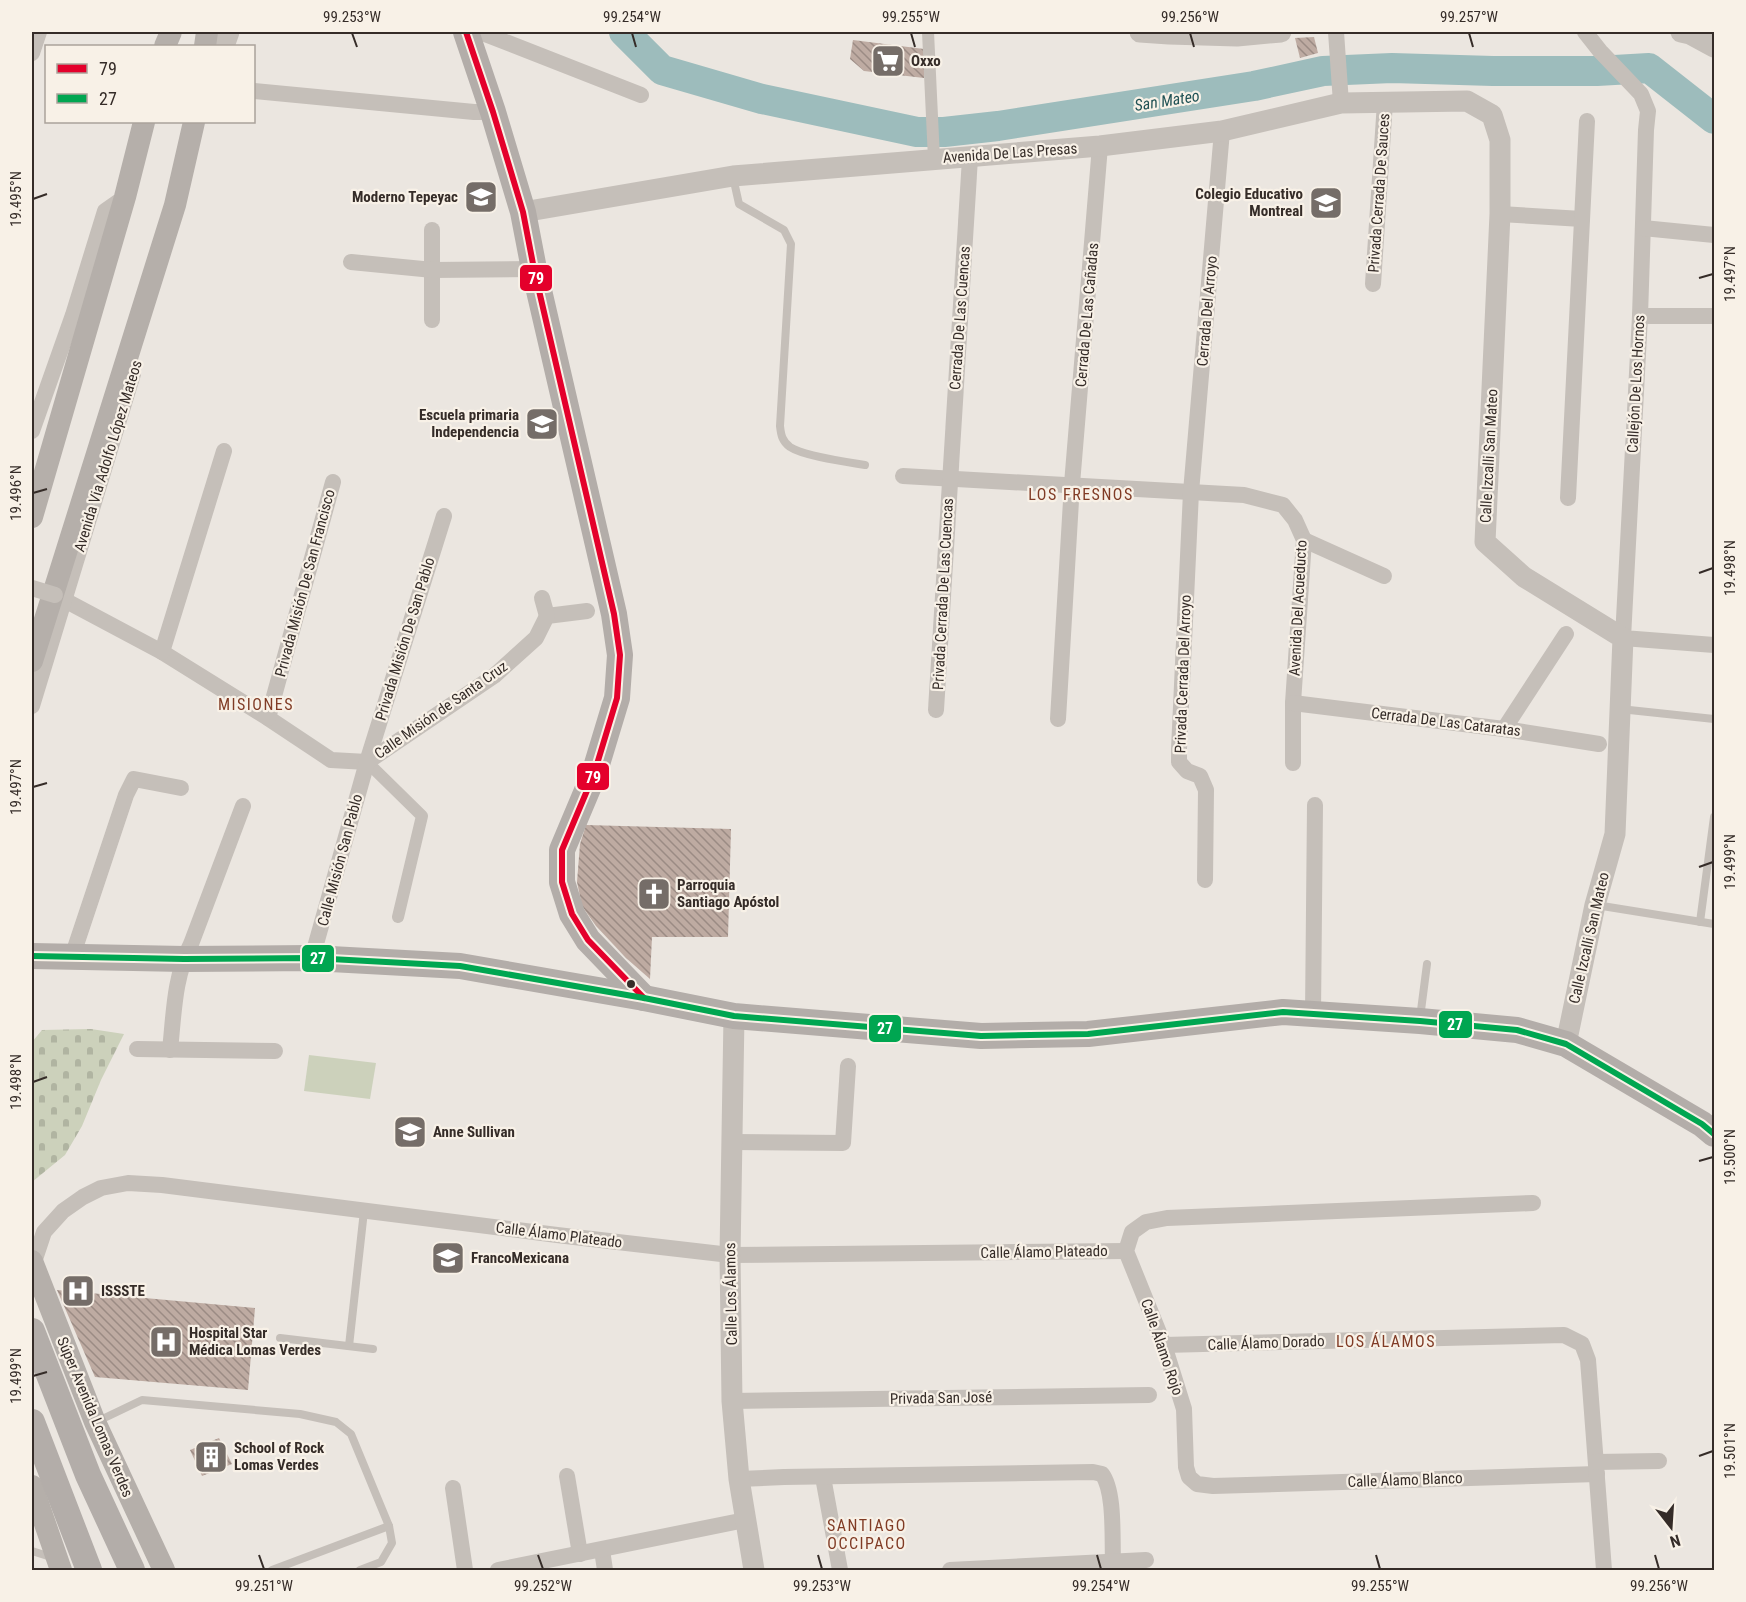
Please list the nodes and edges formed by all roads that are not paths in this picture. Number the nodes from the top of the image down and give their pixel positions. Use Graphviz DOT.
graph roads {
  1 [pos="39,32"];
  2 [pos="466,32"];
  3 [pos="480,32"];
  4 [pos="928,32"];
  5 [pos="1140,32"];
  6 [pos="1281,32"];
  7 [pos="1586,32"];
  8 [pos="1681,32"];
  9 [pos="1169,33"];
  10 [pos="1336,37"];
  11 [pos="1714,47"];
  12 [pos="32,54"];
  13 [pos="255,91"];
  14 [pos="641,95"];
  15 [pos="1341,95"];
  16 [pos="1385,102"];
  17 [pos="493,112"];
  18 [pos="1492,115"];
  19 [pos="1587,121"];
  20 [pos="144,123"];
  21 [pos="194,123"];
  22 [pos="1222,131"];
  23 [pos="1100,146"];
  24 [pos="934,154"];
  25 [pos="970,158"];
  26 [pos="733,176"];
  27 [pos="125,197"];
  28 [pos="174,205"];
  29 [pos="523,212"];
  30 [pos="1500,214"];
  31 [pos="1582,219"];
  32 [pos="1643,228"];
  33 [pos="432,230"];
  34 [pos="1714,235"];
  35 [pos="351,262"];
  36 [pos="534,269"];
  37 [pos="433,270"];
  38 [pos="1373,284"];
  39 [pos="1640,316"];
  40 [pos="1714,316"];
  41 [pos="432,320"];
  42 [pos="32,431"];
  43 [pos="224,451"];
  44 [pos="865,465"];
  45 [pos="903,476"];
  46 [pos="950,479"];
  47 [pos="333,482"];
  48 [pos="1072,484"];
  49 [pos="1191,492"];
  50 [pos="1568,498"];
  51 [pos="444,516"];
  52 [pos="32,517"];
  53 [pos="1304,540"];
  54 [pos="1384,576"];
  55 [pos="32,588"];
  56 [pos="60,597"];
  57 [pos="542,598"];
  58 [pos="587,611"];
  59 [pos="547,616"];
  60 [pos="1566,634"];
  61 [pos="1623,638"];
  62 [pos="1714,645"];
  63 [pos="162,652"];
  64 [pos="32,661"];
  65 [pos="1293,703"];
  66 [pos="32,706"];
  67 [pos="1620,709"];
  68 [pos="936,710"];
  69 [pos="268,718"];
  70 [pos="1058,719"];
  71 [pos="1714,719"];
  72 [pos="1504,729"];
  73 [pos="1599,744"];
  74 [pos="367,762"];
  75 [pos="1293,763"];
  76 [pos="181,788"];
  77 [pos="1315,805"];
  78 [pos="243,806"];
  79 [pos="1714,817"];
  80 [pos="1205,880"];
  81 [pos="1595,905"];
  82 [pos="398,917"];
  83 [pos="1700,922"];
  84 [pos="1714,924"];
  85 [pos="32,956"];
  86 [pos="72,957"];
  87 [pos="312,958"];
  88 [pos="183,959"];
  89 [pos="1427,964"];
  90 [pos="644,998"];
  91 [pos="1313,1014"];
  92 [pos="734,1016"];
  93 [pos="1420,1021"];
  94 [pos="1566,1044"];
  95 [pos="137,1049"];
  96 [pos="170,1050"];
  97 [pos="275,1051"];
  98 [pos="848,1066"];
  99 [pos="1714,1134"];
  100 [pos="732,1142"];
  101 [pos="1533,1203"];
  102 [pos="364,1211"];
  103 [pos="1126,1251"];
  104 [pos="730,1255"];
  105 [pos="32,1263"];
  106 [pos="32,1330"];
  107 [pos="280,1338"];
  108 [pos="1164,1345"];
  109 [pos="349,1346"];
  110 [pos="373,1349"];
  111 [pos="1149,1395"];
  112 [pos="732,1401"];
  113 [pos="32,1422"];
  114 [pos="95,1422"];
  115 [pos="1659,1461"];
  116 [pos="1597,1468"];
  117 [pos="567,1476"];
  118 [pos="824,1477"];
  119 [pos="739,1479"];
  120 [pos="32,1486"];
  121 [pos="1212,1486"];
  122 [pos="453,1488"];
  123 [pos="745,1520"];
  124 [pos="389,1526"];
  125 [pos="602,1550"];
  126 [pos="32,1551"];
  127 [pos="580,1554"];
  128 [pos="1146,1560"];
  129 [pos="1113,1561"];
  130 [pos="59,1565"];
  131 [pos="89,1570"];
  132 [pos="132,1570"];
  133 [pos="164,1570"];
  134 [pos="272,1570"];
  135 [pos="360,1570"];
  136 [pos="465,1570"];
  137 [pos="498,1570"];
  138 [pos="605,1570"];
  139 [pos="754,1570"];
  140 [pos="840,1570"];
  141 [pos="950,1570"];
  142 [pos="1604,1570"];
  1 -- 12 [label="street"];
  2 -- 17 [label="main road"];
  3 -- 14 [label="street"];
  4 -- 24 [label="street"];
  5 -- 9 [label="street"];
  6 -- 9 [label="street"];
  7 -- 32 [label="street, Callejón De Los Hornos"];
  8 -- 11 [label="street"];
  10 -- 15 [label="street"];
  13 -- 17 [label="street"];
  15 -- 16 [label="street, Avenida De Las Presas"];
  15 -- 22 [label="street, Avenida De Las Presas"];
  16 -- 18 [label="street, Avenida De Las Presas"];
  16 -- 38 [label="street, Privada Cerrada De Sauces"];
  17 -- 29 [label="main road"];
  18 -- 30 [label="street, Calle Izcalli San Mateo"];
  19 -- 31 [label="street"];
  20 -- 27 [label="main road"];
  21 -- 28 [label="main road, Avenida Via Adolfo López Mateos"];
  22 -- 23 [label="street, Avenida De Las Presas"];
  22 -- 49 [label="street, Cerrada Del Arroyo"];
  23 -- 25 [label="street, Avenida De Las Presas"];
  23 -- 48 [label="street, Cerrada De Las Cañadas"];
  24 -- 25 [label="street, Avenida De Las Presas"];
  24 -- 26 [label="street, Avenida De Las Presas"];
  25 -- 46 [label="street, Cerrada De Las Cuencas"];
  26 -- 29 [label="street, Avenida De Las Presas"];
  26 -- 44 [label="lane"];
  27 -- 42 [label="street"];
  27 -- 52 [label="main road"];
  28 -- 56 [label="street, Avenida Via Adolfo López Mateos"];
  28 -- 64 [label="main road, Avenida Via Adolfo López Mateos"];
  29 -- 36 [label="main road"];
  30 -- 31 [label="street"];
  30 -- 61 [label="street, Calle Izcalli San Mateo"];
  31 -- 50 [label="street"];
  32 -- 34 [label="street"];
  32 -- 39 [label="street, Callejón De Los Hornos"];
  33 -- 37 [label="street"];
  35 -- 37 [label="street"];
  36 -- 37 [label="street"];
  36 -- 90 [label="main road"];
  37 -- 41 [label="street"];
  39 -- 40 [label="street"];
  39 -- 61 [label="street, Callejón De Los Hornos"];
  43 -- 63 [label="street"];
  45 -- 46 [label="street, Avenida Del Acueducto"];
  46 -- 48 [label="street, Avenida Del Acueducto"];
  46 -- 68 [label="street, Privada Cerrada De Las Cuencas"];
  47 -- 69 [label="street, Privada Misión De San Francisco"];
  48 -- 49 [label="street, Avenida Del Acueducto"];
  48 -- 70 [label="street, Cerrada De Las Cañadas"];
  49 -- 53 [label="street, Avenida Del Acueducto"];
  49 -- 80 [label="street, Privada Cerrada Del Arroyo"];
  51 -- 74 [label="street, Privada Misión De San Pablo"];
  53 -- 54 [label="street"];
  53 -- 65 [label="street, Avenida Del Acueducto"];
  55 -- 56 [label="street, Calle Misión de Santa Cruz, bridge"];
  56 -- 63 [label="street, Calle Misión de Santa Cruz"];
  56 -- 66 [label="street, Avenida Via Adolfo López Mateos"];
  57 -- 59 [label="street"];
  58 -- 59 [label="street"];
  59 -- 74 [label="street, Calle Misión de Santa Cruz"];
  60 -- 72 [label="street"];
  61 -- 62 [label="street"];
  61 -- 67 [label="street, Calle Izcalli San Mateo"];
  63 -- 69 [label="street, Calle Misión de Santa Cruz"];
  65 -- 72 [label="street, Cerrada De Las Cataratas"];
  65 -- 75 [label="street, Avenida Del Acueducto"];
  67 -- 71 [label="lane"];
  67 -- 81 [label="street, Calle Izcalli San Mateo"];
  69 -- 74 [label="street, Calle Misión de Santa Cruz"];
  72 -- 73 [label="street, Cerrada De Las Cataratas"];
  74 -- 82 [label="street"];
  74 -- 87 [label="street, Calle Misión San Pablo"];
  76 -- 86 [label="street"];
  77 -- 91 [label="street"];
  78 -- 88 [label="street"];
  79 -- 83 [label="lane"];
  81 -- 83 [label="lane"];
  81 -- 94 [label="street, Calle Izcalli San Mateo"];
  83 -- 84 [label="lane"];
  85 -- 86 [label="main road"];
  86 -- 88 [label="main road"];
  87 -- 88 [label="main road"];
  87 -- 90 [label="main road"];
  88 -- 96 [label="street"];
  89 -- 93 [label="lane"];
  90 -- 92 [label="main road"];
  91 -- 92 [label="main road"];
  91 -- 93 [label="main road"];
  92 -- 100 [label="street, Calle Los Álamos"];
  93 -- 94 [label="main road"];
  94 -- 99 [label="main road"];
  95 -- 96 [label="street"];
  96 -- 97 [label="street"];
  98 -- 100 [label="street"];
  100 -- 104 [label="street, Calle Los Álamos"];
  101 -- 103 [label="street"];
  102 -- 104 [label="street, Calle Álamo Plateado"];
  102 -- 105 [label="street, Calle Álamo Plateado"];
  102 -- 109 [label="lane"];
  103 -- 104 [label="street, Calle Álamo Plateado"];
  103 -- 108 [label="street, Calle Álamo Rojo"];
  104 -- 112 [label="street, Calle Los Álamos"];
  105 -- 114 [label="main road, Súper Avenida Lomas Verdes"];
  106 -- 132 [label="main road, Súper Avenida Lomas Verdes"];
  107 -- 109 [label="lane"];
  108 -- 116 [label="street, Calle Álamo Dorado"];
  108 -- 121 [label="street, Calle Álamo Rojo"];
  109 -- 110 [label="lane"];
  111 -- 112 [label="street, Privada San José"];
  112 -- 119 [label="street, Calle Los Álamos"];
  113 -- 131 [label="main road"];
  114 -- 124 [label="lane"];
  114 -- 133 [label="main road, Súper Avenida Lomas Verdes"];
  115 -- 116 [label="street, Calle Álamo Blanco"];
  116 -- 121 [label="street, Calle Álamo Blanco"];
  116 -- 142 [label="street"];
  117 -- 127 [label="street"];
  118 -- 119 [label="street"];
  118 -- 129 [label="street"];
  118 -- 140 [label="street"];
  119 -- 123 [label="street, Calle Los Álamos"];
  120 -- 130 [label="main road"];
  122 -- 136 [label="street"];
  123 -- 125 [label="street"];
  123 -- 139 [label="street, Calle Los Álamos"];
  124 -- 134 [label="lane"];
  124 -- 135 [label="lane"];
  125 -- 127 [label="street"];
  125 -- 138 [label="street"];
  126 -- 130 [label="lane"];
  127 -- 137 [label="street"];
  128 -- 129 [label="street"];
  129 -- 141 [label="street"];
}
